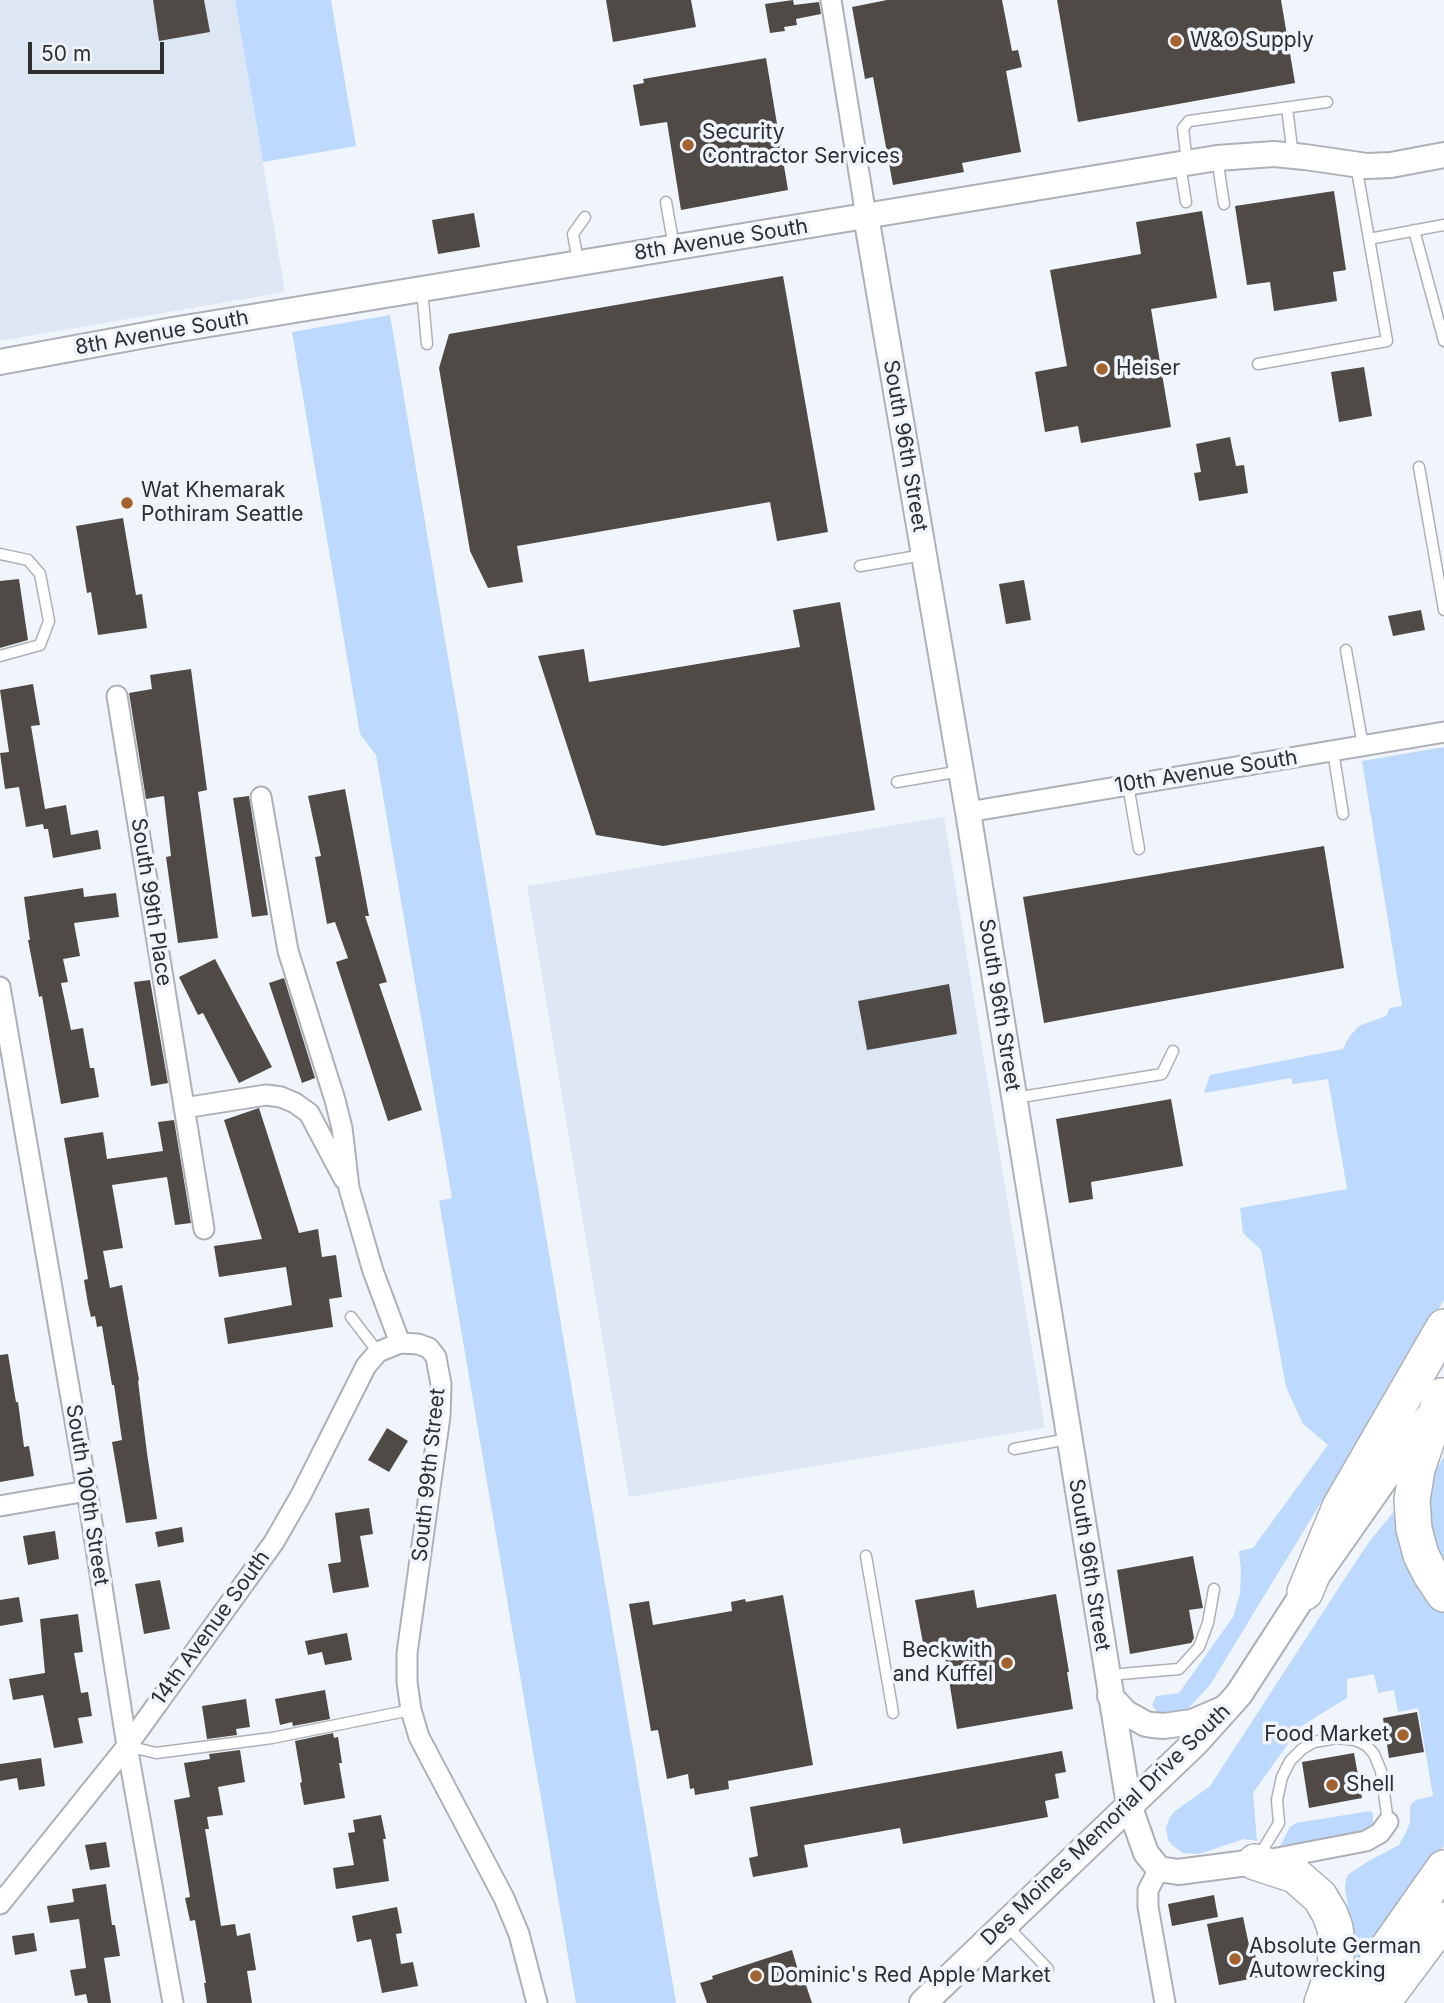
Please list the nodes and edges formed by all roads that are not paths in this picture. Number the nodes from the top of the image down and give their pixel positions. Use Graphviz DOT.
graph roads {
  1 [pos="831,0"];
  2 [pos="1327,102"];
  3 [pos="1287,108"];
  4 [pos="1444,155"];
  5 [pos="1293,156"];
  6 [pos="1217,158"];
  7 [pos="1183,164"];
  8 [pos="1356,164"];
  9 [pos="666,202"];
  10 [pos="1186,202"];
  11 [pos="1224,204"];
  12 [pos="866,216"];
  13 [pos="585,217"];
  14 [pos="1444,225"];
  15 [pos="1414,230"];
  16 [pos="1369,239"];
  17 [pos="674,248"];
  18 [pos="578,264"];
  19 [pos="422,289"];
  20 [pos="1444,341"];
  21 [pos="427,344"];
  22 [pos="0,362"];
  23 [pos="1258,364"];
  24 [pos="1419,467"];
  25 [pos="0,554"];
  26 [pos="924,555"];
  27 [pos="860,566"];
  28 [pos="1444,610"];
  29 [pos="1346,650"];
  30 [pos="0,656"];
  31 [pos="117,696"];
  32 [pos="1444,732"];
  33 [pos="1363,746"];
  34 [pos="1333,751"];
  35 [pos="961,771"];
  36 [pos="897,782"];
  37 [pos="1128,785"];
  38 [pos="261,797"];
  39 [pos="968,812"];
  40 [pos="1343,814"];
  41 [pos="1139,849"];
  42 [pos="0,987"];
  43 [pos="1174,1051"];
  44 [pos="1014,1098"];
  45 [pos="184,1108"];
  46 [pos="349,1188"];
  47 [pos="204,1228"];
  48 [pos="351,1317"];
  49 [pos="1444,1327"];
  50 [pos="401,1343"];
  51 [pos="378,1352"];
  52 [pos="1443,1395"];
  53 [pos="1069,1439"];
  54 [pos="1014,1449"];
  55 [pos="87,1491"];
  56 [pos="0,1506"];
  57 [pos="866,1556"];
  58 [pos="1213,1589"];
  59 [pos="1306,1592"];
  60 [pos="1444,1594"];
  61 [pos="1109,1686"];
  62 [pos="1227,1707"];
  63 [pos="411,1710"];
  64 [pos="893,1713"];
  65 [pos="127,1746"];
  66 [pos="1129,1805"];
  67 [pos="1388,1822"];
  68 [pos="1255,1862"];
  69 [pos="1444,1868"];
  70 [pos="1158,1870"];
  71 [pos="0,1904"];
  72 [pos="1444,1920"];
  73 [pos="1006,1924"];
  74 [pos="1048,1969"];
  75 [pos="925,2002"];
  76 [pos="173,2003"];
  77 [pos="537,2003"];
  78 [pos="1165,2003"];
  79 [pos="1322,2003"];
  80 [pos="1349,2003"];
  81 [pos="1382,2003"];
  1 -- 12 [label="street, South 96th Street"];
  2 -- 3 [label="lane"];
  3 -- 5 [label="lane"];
  3 -- 7 [label="lane"];
  4 -- 8 [label="street, 8th Avenue South"];
  5 -- 6 [label="street, 8th Avenue South"];
  5 -- 8 [label="street, 8th Avenue South"];
  6 -- 7 [label="street, 8th Avenue South"];
  6 -- 11 [label="lane"];
  7 -- 10 [label="lane"];
  7 -- 12 [label="street, 8th Avenue South"];
  8 -- 16 [label="lane"];
  9 -- 17 [label="lane"];
  12 -- 17 [label="street, 8th Avenue South"];
  12 -- 26 [label="street, South 96th Street"];
  13 -- 18 [label="lane"];
  14 -- 15 [label="lane"];
  15 -- 16 [label="lane"];
  15 -- 20 [label="lane"];
  16 -- 23 [label="lane"];
  17 -- 18 [label="street, 8th Avenue South"];
  18 -- 19 [label="street, 8th Avenue South"];
  19 -- 21 [label="lane"];
  19 -- 22 [label="street, 8th Avenue South"];
  24 -- 28 [label="lane"];
  25 -- 30 [label="lane"];
  26 -- 27 [label="lane"];
  26 -- 35 [label="street, South 96th Street"];
  29 -- 33 [label="lane"];
  31 -- 45 [label="street, South 99th Place"];
  32 -- 33 [label="street, 10th Avenue South"];
  33 -- 34 [label="street, 10th Avenue South"];
  34 -- 37 [label="street, 10th Avenue South"];
  34 -- 40 [label="lane"];
  35 -- 36 [label="lane"];
  35 -- 39 [label="street, South 96th Street"];
  37 -- 39 [label="street, 10th Avenue South"];
  37 -- 41 [label="lane"];
  38 -- 46 [label="street"];
  39 -- 44 [label="street, South 96th Street"];
  42 -- 55 [label="street, South 100th Street"];
  43 -- 44 [label="lane"];
  44 -- 53 [label="street, South 96th Street"];
  45 -- 46 [label="street"];
  45 -- 47 [label="street, South 99th Place"];
  46 -- 50 [label="street"];
  48 -- 51 [label="lane"];
  49 -- 59 [label="highway"];
  50 -- 51 [label="street"];
  50 -- 63 [label="street, South 99th Street"];
  51 -- 65 [label="street, 14th Avenue South"];
  52 -- 59 [label="main road, Des Moines Memorial Drive South"];
  52 -- 60 [label="highway"];
  53 -- 54 [label="lane"];
  53 -- 61 [label="street, South 96th Street"];
  55 -- 56 [label="street"];
  55 -- 65 [label="street, South 100th Street"];
  57 -- 64 [label="lane"];
  58 -- 61 [label="lane"];
  59 -- 62 [label="main road, Des Moines Memorial Drive South"];
  61 -- 62 [label="street"];
  61 -- 66 [label="street, South 96th Street"];
  62 -- 66 [label="main road, Des Moines Memorial Drive South"];
  63 -- 65 [label="lane"];
  63 -- 77 [label="street, South 99th Street"];
  65 -- 71 [label="street, 14th Avenue South"];
  65 -- 76 [label="street, South 100th Street"];
  66 -- 70 [label="street, South 96th Street"];
  66 -- 73 [label="main road, Des Moines Memorial Drive South"];
  67 -- 68 [label="street"];
  67 -- 68 [label="lane"];
  68 -- 70 [label="street"];
  68 -- 79 [label="highway"];
  69 -- 80 [label="highway"];
  70 -- 78 [label="street"];
  72 -- 81 [label="highway"];
  73 -- 74 [label="lane"];
  73 -- 75 [label="main road, Des Moines Memorial Drive South"];
}
